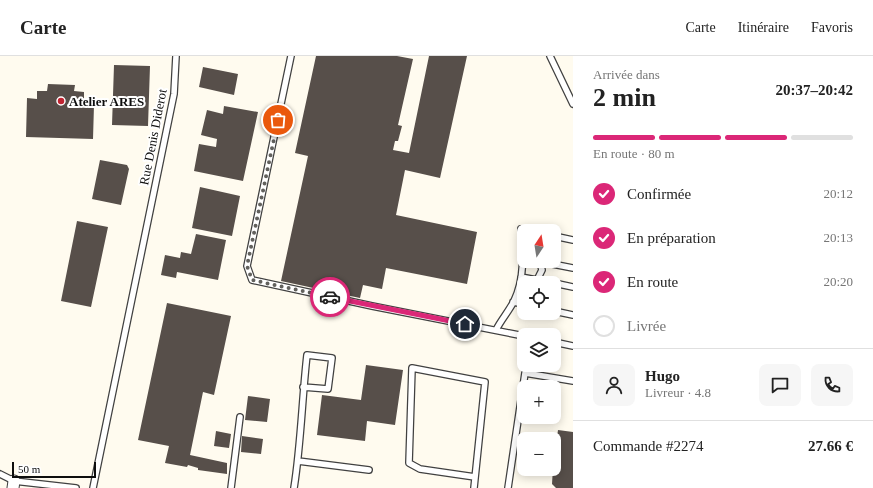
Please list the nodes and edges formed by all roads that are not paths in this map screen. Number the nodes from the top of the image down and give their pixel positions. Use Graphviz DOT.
graph roads {
  1 [pos="176,56"];
  2 [pos="291,56"];
  3 [pos="550,56"];
  4 [pos="573,104"];
  5 [pos="561,237"];
  6 [pos="573,240"];
  7 [pos="561,266"];
  8 [pos="573,268"];
  9 [pos="561,285"];
  10 [pos="573,287"];
  11 [pos="517,290"];
  12 [pos="513,302"];
  13 [pos="517,303"];
  14 [pos="561,312"];
  15 [pos="573,315"];
  16 [pos="496,330"];
  17 [pos="517,334"];
  18 [pos="561,343"];
  19 [pos="573,346"];
  20 [pos="573,381"];
  21 [pos="303,387"];
  22 [pos="240,417"];
  23 [pos="298,461"];
  24 [pos="369,470"];
  25 [pos="0,474"];
  26 [pos="475,477"];
  27 [pos="14,484"];
  28 [pos="52,486"];
  29 [pos="76,488"];
  30 [pos="93,488"];
  31 [pos="230,488"];
  32 [pos="294,488"];
  33 [pos="474,488"];
  34 [pos="508,488"];
  1 -- 30 [label="lane, Rue Denis Diderot"];
  2 -- 16 [label="lane"];
  3 -- 4 [label="lane"];
  5 -- 6 [label="lane"];
  7 -- 8 [label="lane"];
  9 -- 10 [label="lane"];
  11 -- 12 [label="lane"];
  12 -- 13 [label="lane"];
  12 -- 16 [label="lane"];
  14 -- 15 [label="lane"];
  16 -- 17 [label="lane"];
  18 -- 19 [label="lane"];
  20 -- 34 [label="lane"];
  21 -- 21 [label="lane"];
  21 -- 23 [label="lane"];
  22 -- 31 [label="lane"];
  23 -- 24 [label="lane"];
  23 -- 32 [label="lane"];
  25 -- 27 [label="lane"];
  26 -- 26 [label="lane"];
  26 -- 33 [label="lane"];
  27 -- 28 [label="lane"];
  28 -- 29 [label="lane"];
}
